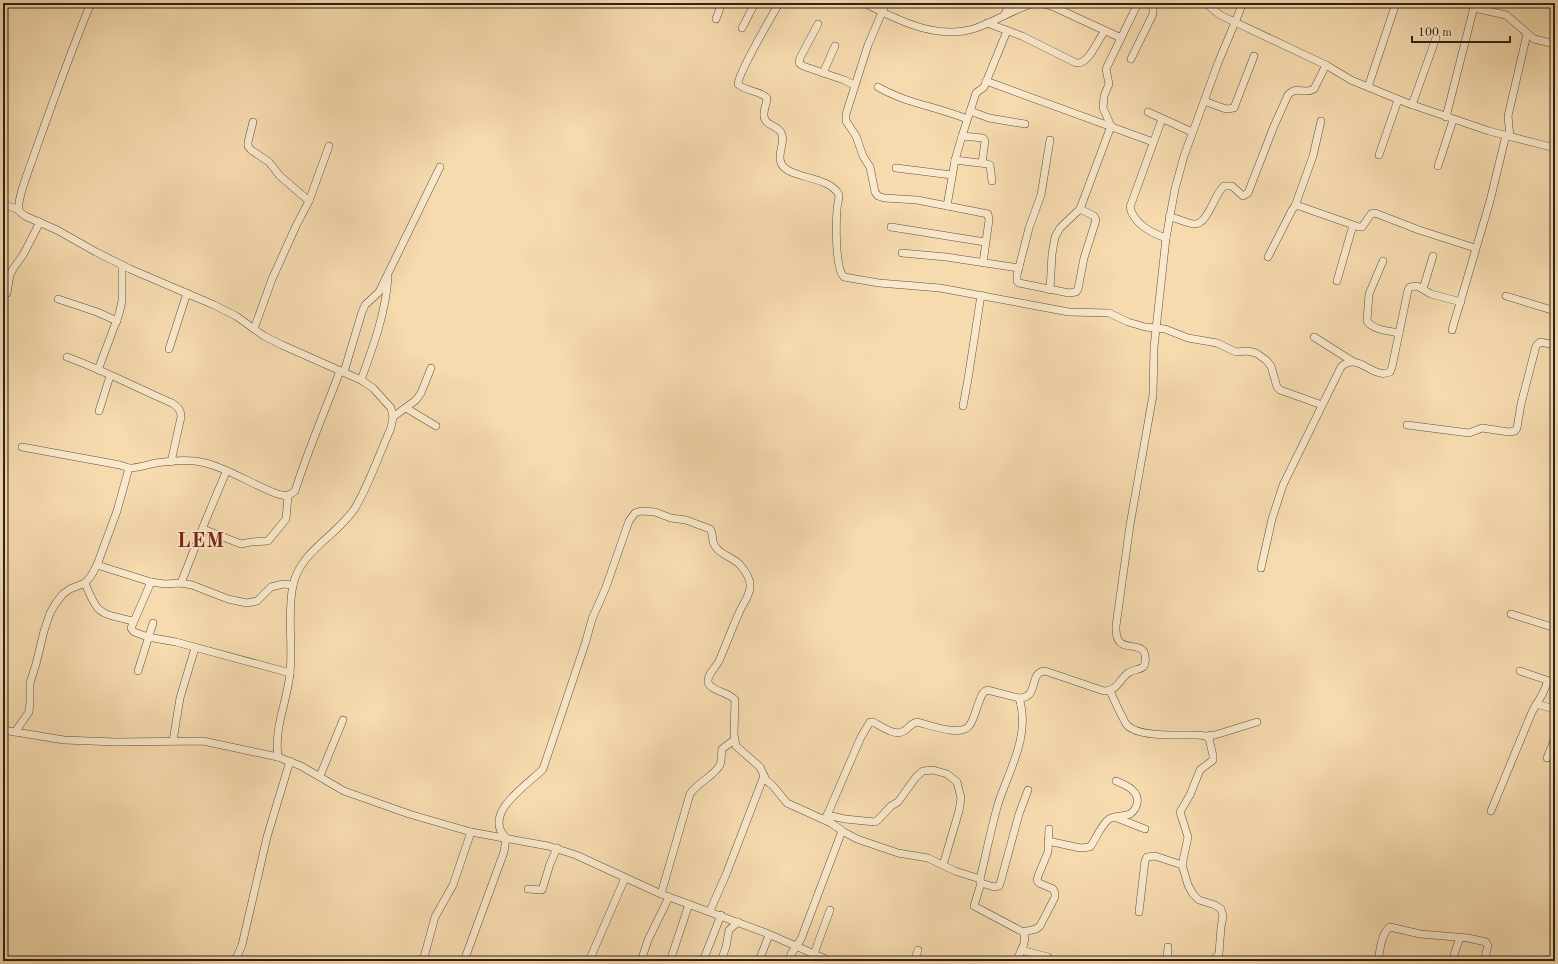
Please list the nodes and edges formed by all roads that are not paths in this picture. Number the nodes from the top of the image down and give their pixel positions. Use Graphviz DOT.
graph roads {
  1 [pos="91,3"];
  2 [pos="722,3"];
  3 [pos="755,3"];
  4 [pos="779,3"];
  5 [pos="864,3"];
  6 [pos="886,3"];
  7 [pos="1011,3"];
  8 [pos="1035,3"];
  9 [pos="1040,3"];
  10 [pos="1138,3"];
  11 [pos="1148,3"];
  12 [pos="1243,3"];
  13 [pos="1396,3"];
  14 [pos="1207,4"];
  15 [pos="1475,5"];
  16 [pos="882,12"];
  17 [pos="1003,15"];
  18 [pos="716,19"];
  19 [pos="1234,22"];
  20 [pos="987,23"];
  21 [pos="818,24"];
  22 [pos="742,28"];
  23 [pos="1007,31"];
  24 [pos="1105,31"];
  25 [pos="1526,34"];
  26 [pos="1121,38"];
  27 [pos="1436,38"];
  28 [pos="1555,44"];
  29 [pos="835,46"];
  30 [pos="1254,56"];
  31 [pos="1131,59"];
  32 [pos="1326,65"];
  33 [pos="823,72"];
  34 [pos="986,81"];
  35 [pos="854,85"];
  36 [pos="1368,86"];
  37 [pos="878,88"];
  38 [pos="1398,100"];
  39 [pos="1204,101"];
  40 [pos="1412,105"];
  41 [pos="970,111"];
  42 [pos="1148,112"];
  43 [pos="968,118"];
  44 [pos="1162,119"];
  45 [pos="1450,119"];
  46 [pos="1321,121"];
  47 [pos="253,122"];
  48 [pos="1025,124"];
  49 [pos="1111,126"];
  50 [pos="1192,132"];
  51 [pos="962,136"];
  52 [pos="1508,136"];
  53 [pos="1050,140"];
  54 [pos="1154,142"];
  55 [pos="329,146"];
  56 [pos="1555,148"];
  57 [pos="1379,155"];
  58 [pos="955,160"];
  59 [pos="982,163"];
  60 [pos="1438,166"];
  61 [pos="440,167"];
  62 [pos="896,168"];
  63 [pos="952,175"];
  64 [pos="992,181"];
  65 [pos="310,201"];
  66 [pos="3,205"];
  67 [pos="947,206"];
  68 [pos="1295,206"];
  69 [pos="18,209"];
  70 [pos="1080,209"];
  71 [pos="1169,217"];
  72 [pos="40,222"];
  73 [pos="1353,225"];
  74 [pos="891,227"];
  75 [pos="1166,238"];
  76 [pos="985,242"];
  77 [pos="1475,248"];
  78 [pos="902,253"];
  79 [pos="1433,256"];
  80 [pos="1268,257"];
  81 [pos="1384,260"];
  82 [pos="983,262"];
  83 [pos="122,265"];
  84 [pos="1019,268"];
  85 [pos="389,273"];
  86 [pos="1337,281"];
  87 [pos="1423,289"];
  88 [pos="1050,290"];
  89 [pos="7,293"];
  90 [pos="187,293"];
  91 [pos="981,295"];
  92 [pos="1506,296"];
  93 [pos="58,299"];
  94 [pos="1461,302"];
  95 [pos="1555,311"];
  96 [pos="117,321"];
  97 [pos="1156,328"];
  98 [pos="254,329"];
  99 [pos="1452,330"];
  100 [pos="1399,333"];
  101 [pos="1314,336"];
  102 [pos="1555,345"];
  103 [pos="169,349"];
  104 [pos="67,357"];
  105 [pos="1352,362"];
  106 [pos="431,368"];
  107 [pos="98,370"];
  108 [pos="342,372"];
  109 [pos="110,376"];
  110 [pos="361,380"];
  111 [pos="1322,405"];
  112 [pos="963,406"];
  113 [pos="406,408"];
  114 [pos="99,411"];
  115 [pos="393,418"];
  116 [pos="1407,425"];
  117 [pos="436,426"];
  118 [pos="22,447"];
  119 [pos="170,462"];
  120 [pos="128,468"];
  121 [pos="226,472"];
  122 [pos="288,496"];
  123 [pos="203,528"];
  124 [pos="97,565"];
  125 [pos="1261,568"];
  126 [pos="151,582"];
  127 [pos="85,583"];
  128 [pos="181,583"];
  129 [pos="293,585"];
  130 [pos="1511,614"];
  131 [pos="133,621"];
  132 [pos="153,623"];
  133 [pos="1555,628"];
  134 [pos="148,637"];
  135 [pos="195,648"];
  136 [pos="138,671"];
  137 [pos="1520,671"];
  138 [pos="290,673"];
  139 [pos="1552,682"];
  140 [pos="1110,691"];
  141 [pos="1019,698"];
  142 [pos="1536,704"];
  143 [pos="1555,710"];
  144 [pos="343,720"];
  145 [pos="1257,722"];
  146 [pos="3,730"];
  147 [pos="15,732"];
  148 [pos="1206,736"];
  149 [pos="1555,738"];
  150 [pos="734,740"];
  151 [pos="173,741"];
  152 [pos="278,756"];
  153 [pos="1547,758"];
  154 [pos="290,761"];
  155 [pos="320,776"];
  156 [pos="764,776"];
  157 [pos="1116,781"];
  158 [pos="1028,790"];
  159 [pos="1491,811"];
  160 [pos="826,817"];
  161 [pos="1114,817"];
  162 [pos="1049,829"];
  163 [pos="1145,829"];
  164 [pos="842,831"];
  165 [pos="471,832"];
  166 [pos="506,838"];
  167 [pos="1048,841"];
  168 [pos="557,848"];
  169 [pos="943,865"];
  170 [pos="1182,865"];
  171 [pos="625,878"];
  172 [pos="980,881"];
  173 [pos="528,889"];
  174 [pos="661,894"];
  175 [pos="669,897"];
  176 [pos="689,904"];
  177 [pos="830,910"];
  178 [pos="710,912"];
  179 [pos="1140,912"];
  180 [pos="721,915"];
  181 [pos="738,922"];
  182 [pos="1023,932"];
  183 [pos="769,935"];
  184 [pos="1460,937"];
  185 [pos="797,947"];
  186 [pos="1168,947"];
  187 [pos="918,950"];
  188 [pos="1021,950"];
  189 [pos="814,954"];
  190 [pos="235,961"];
  191 [pos="423,961"];
  192 [pos="464,961"];
  193 [pos="589,961"];
  194 [pos="641,961"];
  195 [pos="670,961"];
  196 [pos="703,961"];
  197 [pos="720,961"];
  198 [pos="759,961"];
  199 [pos="789,961"];
  200 [pos="830,961"];
  201 [pos="914,961"];
  202 [pos="1016,961"];
  203 [pos="1051,961"];
  204 [pos="1166,961"];
  205 [pos="1212,961"];
  206 [pos="1378,961"];
  207 [pos="1452,961"];
  208 [pos="1484,961"];
  1 -- 69 [label="street"];
  2 -- 18 [label="street"];
  3 -- 22 [label="street"];
  4 -- 91 [label="street"];
  5 -- 16 [label="street"];
  6 -- 16 [label="street"];
  7 -- 17 [label="street"];
  8 -- 17 [label="street"];
  9 -- 24 [label="street"];
  10 -- 26 [label="street"];
  11 -- 31 [label="street"];
  12 -- 19 [label="street"];
  13 -- 36 [label="street"];
  14 -- 19 [label="street"];
  15 -- 25 [label="street"];
  15 -- 45 [label="street"];
  16 -- 20 [label="street"];
  16 -- 35 [label="street"];
  17 -- 20 [label="street"];
  19 -- 32 [label="street"];
  19 -- 39 [label="street"];
  20 -- 23 [label="street"];
  21 -- 33 [label="street"];
  23 -- 24 [label="street"];
  23 -- 34 [label="street"];
  24 -- 26 [label="street"];
  25 -- 28 [label="street"];
  25 -- 52 [label="street"];
  26 -- 49 [label="street"];
  27 -- 40 [label="street"];
  29 -- 33 [label="street"];
  30 -- 39 [label="street"];
  32 -- 36 [label="street"];
  32 -- 71 [label="street"];
  33 -- 35 [label="street"];
  34 -- 41 [label="street"];
  34 -- 49 [label="street"];
  35 -- 67 [label="street"];
  36 -- 38 [label="street"];
  37 -- 43 [label="street"];
  38 -- 40 [label="street"];
  38 -- 57 [label="street"];
  39 -- 50 [label="street"];
  40 -- 45 [label="street"];
  41 -- 43 [label="street"];
  41 -- 48 [label="street"];
  42 -- 44 [label="street"];
  43 -- 51 [label="street"];
  44 -- 50 [label="street"];
  44 -- 54 [label="street"];
  45 -- 52 [label="street"];
  45 -- 60 [label="street"];
  46 -- 68 [label="street"];
  47 -- 65 [label="street"];
  49 -- 54 [label="street"];
  49 -- 70 [label="street"];
  50 -- 71 [label="street"];
  51 -- 58 [label="street"];
  51 -- 59 [label="street"];
  52 -- 56 [label="street"];
  52 -- 77 [label="street"];
  53 -- 84 [label="street"];
  54 -- 75 [label="street"];
  55 -- 65 [label="street"];
  58 -- 59 [label="street"];
  58 -- 63 [label="street"];
  59 -- 64 [label="street"];
  61 -- 85 [label="street"];
  62 -- 63 [label="street"];
  63 -- 67 [label="street"];
  65 -- 98 [label="street"];
  66 -- 69 [label="street"];
  67 -- 76 [label="street"];
  68 -- 73 [label="street"];
  68 -- 80 [label="street"];
  69 -- 72 [label="street"];
  70 -- 88 [label="street"];
  70 -- 88 [label="street"];
  71 -- 75 [label="street"];
  72 -- 83 [label="street"];
  72 -- 89 [label="street"];
  73 -- 77 [label="street"];
  73 -- 86 [label="street"];
  74 -- 76 [label="street"];
  75 -- 97 [label="street"];
  76 -- 82 [label="street"];
  77 -- 94 [label="street"];
  78 -- 82 [label="street"];
  79 -- 87 [label="street"];
  81 -- 100 [label="street"];
  82 -- 84 [label="street"];
  83 -- 90 [label="street"];
  83 -- 96 [label="street"];
  84 -- 88 [label="street"];
  85 -- 108 [label="street"];
  85 -- 110 [label="street"];
  87 -- 94 [label="street"];
  87 -- 100 [label="street"];
  90 -- 98 [label="street"];
  90 -- 103 [label="street"];
  91 -- 97 [label="street"];
  91 -- 112 [label="street"];
  92 -- 95 [label="street"];
  93 -- 96 [label="street"];
  94 -- 99 [label="street"];
  96 -- 107 [label="street"];
  97 -- 111 [label="street"];
  97 -- 140 [label="street"];
  98 -- 108 [label="street"];
  100 -- 105 [label="street"];
  101 -- 105 [label="street"];
  102 -- 116 [label="street"];
  104 -- 107 [label="street"];
  105 -- 111 [label="street"];
  106 -- 113 [label="street"];
  107 -- 109 [label="street"];
  108 -- 110 [label="street"];
  108 -- 122 [label="street"];
  109 -- 114 [label="street"];
  109 -- 119 [label="street"];
  110 -- 115 [label="street"];
  111 -- 125 [label="street"];
  113 -- 115 [label="street"];
  113 -- 117 [label="street"];
  115 -- 129 [label="street"];
  118 -- 120 [label="street"];
  119 -- 120 [label="street"];
  119 -- 121 [label="street"];
  120 -- 124 [label="street"];
  121 -- 122 [label="street"];
  121 -- 123 [label="street"];
  122 -- 123 [label="street"];
  123 -- 128 [label="street"];
  124 -- 126 [label="street"];
  124 -- 127 [label="street"];
  126 -- 128 [label="street"];
  126 -- 131 [label="street"];
  127 -- 131 [label="street"];
  127 -- 147 [label="street"];
  128 -- 129 [label="street"];
  129 -- 138 [label="street"];
  130 -- 133 [label="street"];
  131 -- 134 [label="street"];
  132 -- 134 [label="street"];
  134 -- 135 [label="street"];
  134 -- 136 [label="street"];
  135 -- 138 [label="street"];
  135 -- 151 [label="street"];
  137 -- 139 [label="street"];
  138 -- 152 [label="street"];
  139 -- 142 [label="street"];
  140 -- 141 [label="street"];
  140 -- 148 [label="street"];
  141 -- 160 [label="street"];
  141 -- 172 [label="street"];
  142 -- 143 [label="street"];
  142 -- 159 [label="street"];
  144 -- 155 [label="street"];
  145 -- 148 [label="street"];
  146 -- 147 [label="street"];
  147 -- 151 [label="street"];
  148 -- 170 [label="street"];
  149 -- 153 [label="street"];
  150 -- 156 [label="street"];
  150 -- 166 [label="street"];
  150 -- 174 [label="street"];
  151 -- 152 [label="street"];
  152 -- 154 [label="street"];
  154 -- 155 [label="street"];
  154 -- 190 [label="street"];
  155 -- 165 [label="street"];
  156 -- 160 [label="street"];
  156 -- 178 [label="street"];
  157 -- 161 [label="street"];
  158 -- 172 [label="street"];
  160 -- 164 [label="street"];
  160 -- 169 [label="street"];
  161 -- 163 [label="street"];
  161 -- 167 [label="street"];
  162 -- 167 [label="street"];
  164 -- 169 [label="street"];
  164 -- 185 [label="street"];
  165 -- 166 [label="street"];
  165 -- 191 [label="street"];
  166 -- 168 [label="street"];
  166 -- 192 [label="street"];
  167 -- 182 [label="street"];
  168 -- 171 [label="street"];
  168 -- 173 [label="street"];
  169 -- 172 [label="street"];
  170 -- 179 [label="street"];
  170 -- 205 [label="street"];
  171 -- 174 [label="street"];
  171 -- 193 [label="street"];
  172 -- 182 [label="street"];
  174 -- 175 [label="street"];
  175 -- 176 [label="street"];
  175 -- 194 [label="street"];
  176 -- 178 [label="street"];
  176 -- 195 [label="street"];
  177 -- 189 [label="street"];
  178 -- 180 [label="street"];
  180 -- 181 [label="street"];
  180 -- 196 [label="street"];
  181 -- 183 [label="street"];
  181 -- 197 [label="street"];
  182 -- 188 [label="street"];
  183 -- 185 [label="street"];
  183 -- 198 [label="street"];
  184 -- 206 [label="street"];
  184 -- 207 [label="street"];
  184 -- 208 [label="street"];
  185 -- 189 [label="street"];
  185 -- 199 [label="street"];
  186 -- 204 [label="street"];
  187 -- 201 [label="street"];
  188 -- 202 [label="street"];
  188 -- 203 [label="street"];
  189 -- 200 [label="street"];
}
